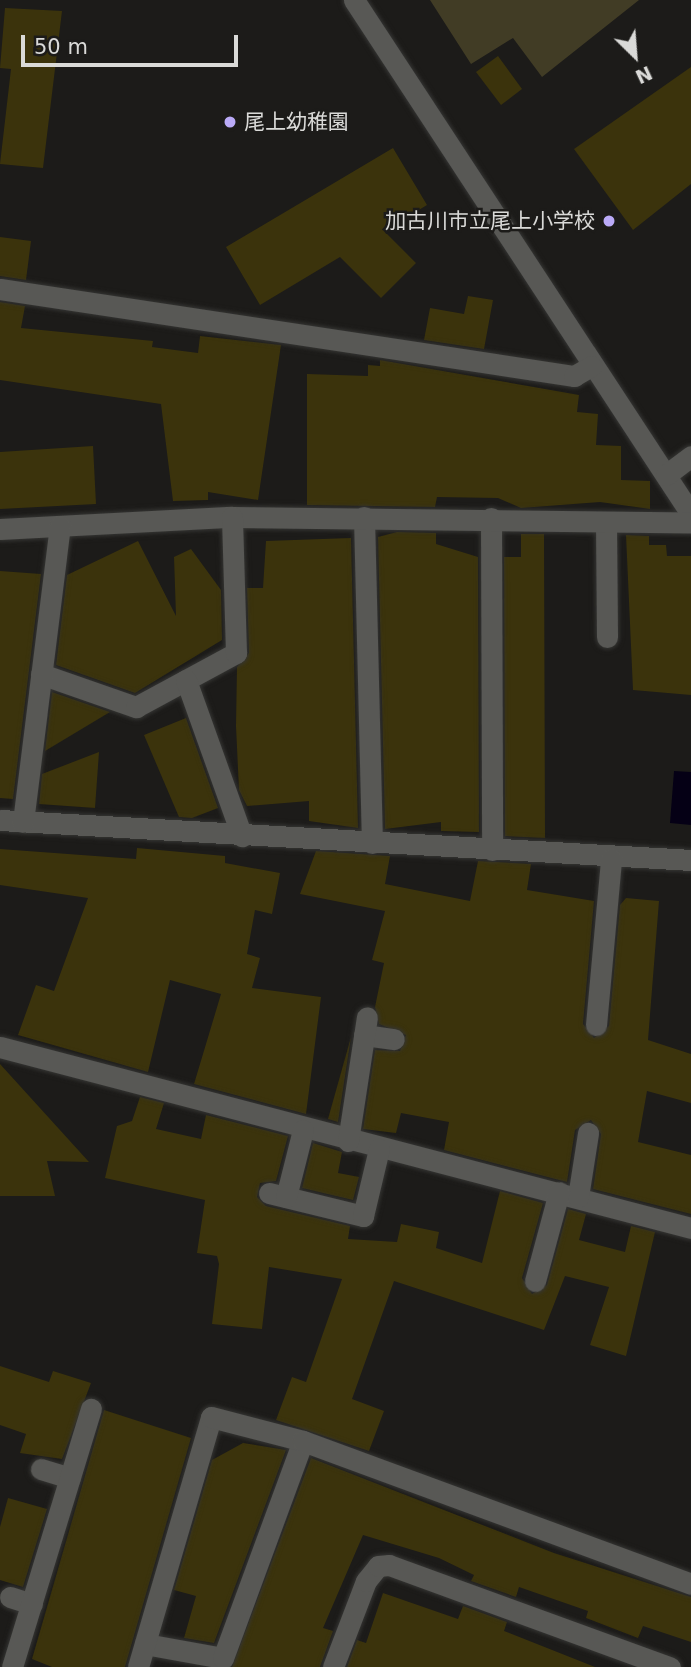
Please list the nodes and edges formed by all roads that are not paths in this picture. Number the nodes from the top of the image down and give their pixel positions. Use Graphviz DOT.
graph roads {
  1 [pos="354,0"];
  2 [pos="0,289"];
  3 [pos="591,366"];
  4 [pos="691,456"];
  5 [pos="666,475"];
  6 [pos="691,514"];
  7 [pos="232,517"];
  8 [pos="364,517"];
  9 [pos="491,518"];
  10 [pos="606,522"];
  11 [pos="691,523"];
  12 [pos="60,526"];
  13 [pos="0,529"];
  14 [pos="607,637"];
  15 [pos="41,674"];
  16 [pos="186,680"];
  17 [pos="0,820"];
  18 [pos="23,822"];
  19 [pos="243,836"];
  20 [pos="372,843"];
  21 [pos="492,850"];
  22 [pos="611,859"];
  23 [pos="691,860"];
  24 [pos="596,1025"];
  25 [pos="394,1039"];
  26 [pos="0,1047"];
  27 [pos="303,1130"];
  28 [pos="588,1133"];
  29 [pos="348,1141"];
  30 [pos="379,1149"];
  31 [pos="568,1194"];
  32 [pos="691,1228"];
  33 [pos="534,1281"];
  34 [pos="91,1409"];
  35 [pos="303,1441"];
  36 [pos="41,1469"];
  37 [pos="70,1478"];
  38 [pos="691,1584"];
  39 [pos="10,1597"];
  40 [pos="32,1604"];
  41 [pos="145,1644"];
  42 [pos="12,1667"];
  43 [pos="138,1667"];
  44 [pos="333,1667"];
  45 [pos="670,1667"];
  1 -- 3 [label="street"];
  2 -- 3 [label="street"];
  3 -- 5 [label="street"];
  4 -- 5 [label="street"];
  5 -- 6 [label="street"];
  7 -- 8 [label="street"];
  7 -- 12 [label="street"];
  7 -- 16 [label="street"];
  8 -- 9 [label="street"];
  8 -- 20 [label="street"];
  9 -- 10 [label="street"];
  9 -- 21 [label="street"];
  10 -- 11 [label="street"];
  10 -- 14 [label="street"];
  12 -- 13 [label="street"];
  12 -- 15 [label="street"];
  15 -- 16 [label="street"];
  15 -- 18 [label="street"];
  16 -- 19 [label="street"];
  17 -- 18 [label="street"];
  18 -- 19 [label="street"];
  19 -- 20 [label="street"];
  20 -- 21 [label="street"];
  21 -- 22 [label="street"];
  22 -- 23 [label="street"];
  22 -- 24 [label="street"];
  25 -- 29 [label="street"];
  26 -- 27 [label="street"];
  27 -- 29 [label="street"];
  27 -- 30 [label="street"];
  28 -- 31 [label="street"];
  29 -- 30 [label="street"];
  30 -- 31 [label="street"];
  31 -- 32 [label="street"];
  31 -- 33 [label="street"];
  34 -- 37 [label="street"];
  35 -- 38 [label="street"];
  35 -- 41 [label="street"];
  35 -- 41 [label="street"];
  36 -- 37 [label="street"];
  37 -- 40 [label="street"];
  39 -- 40 [label="street"];
  40 -- 42 [label="street"];
  41 -- 43 [label="street"];
  44 -- 45 [label="street"];
}
